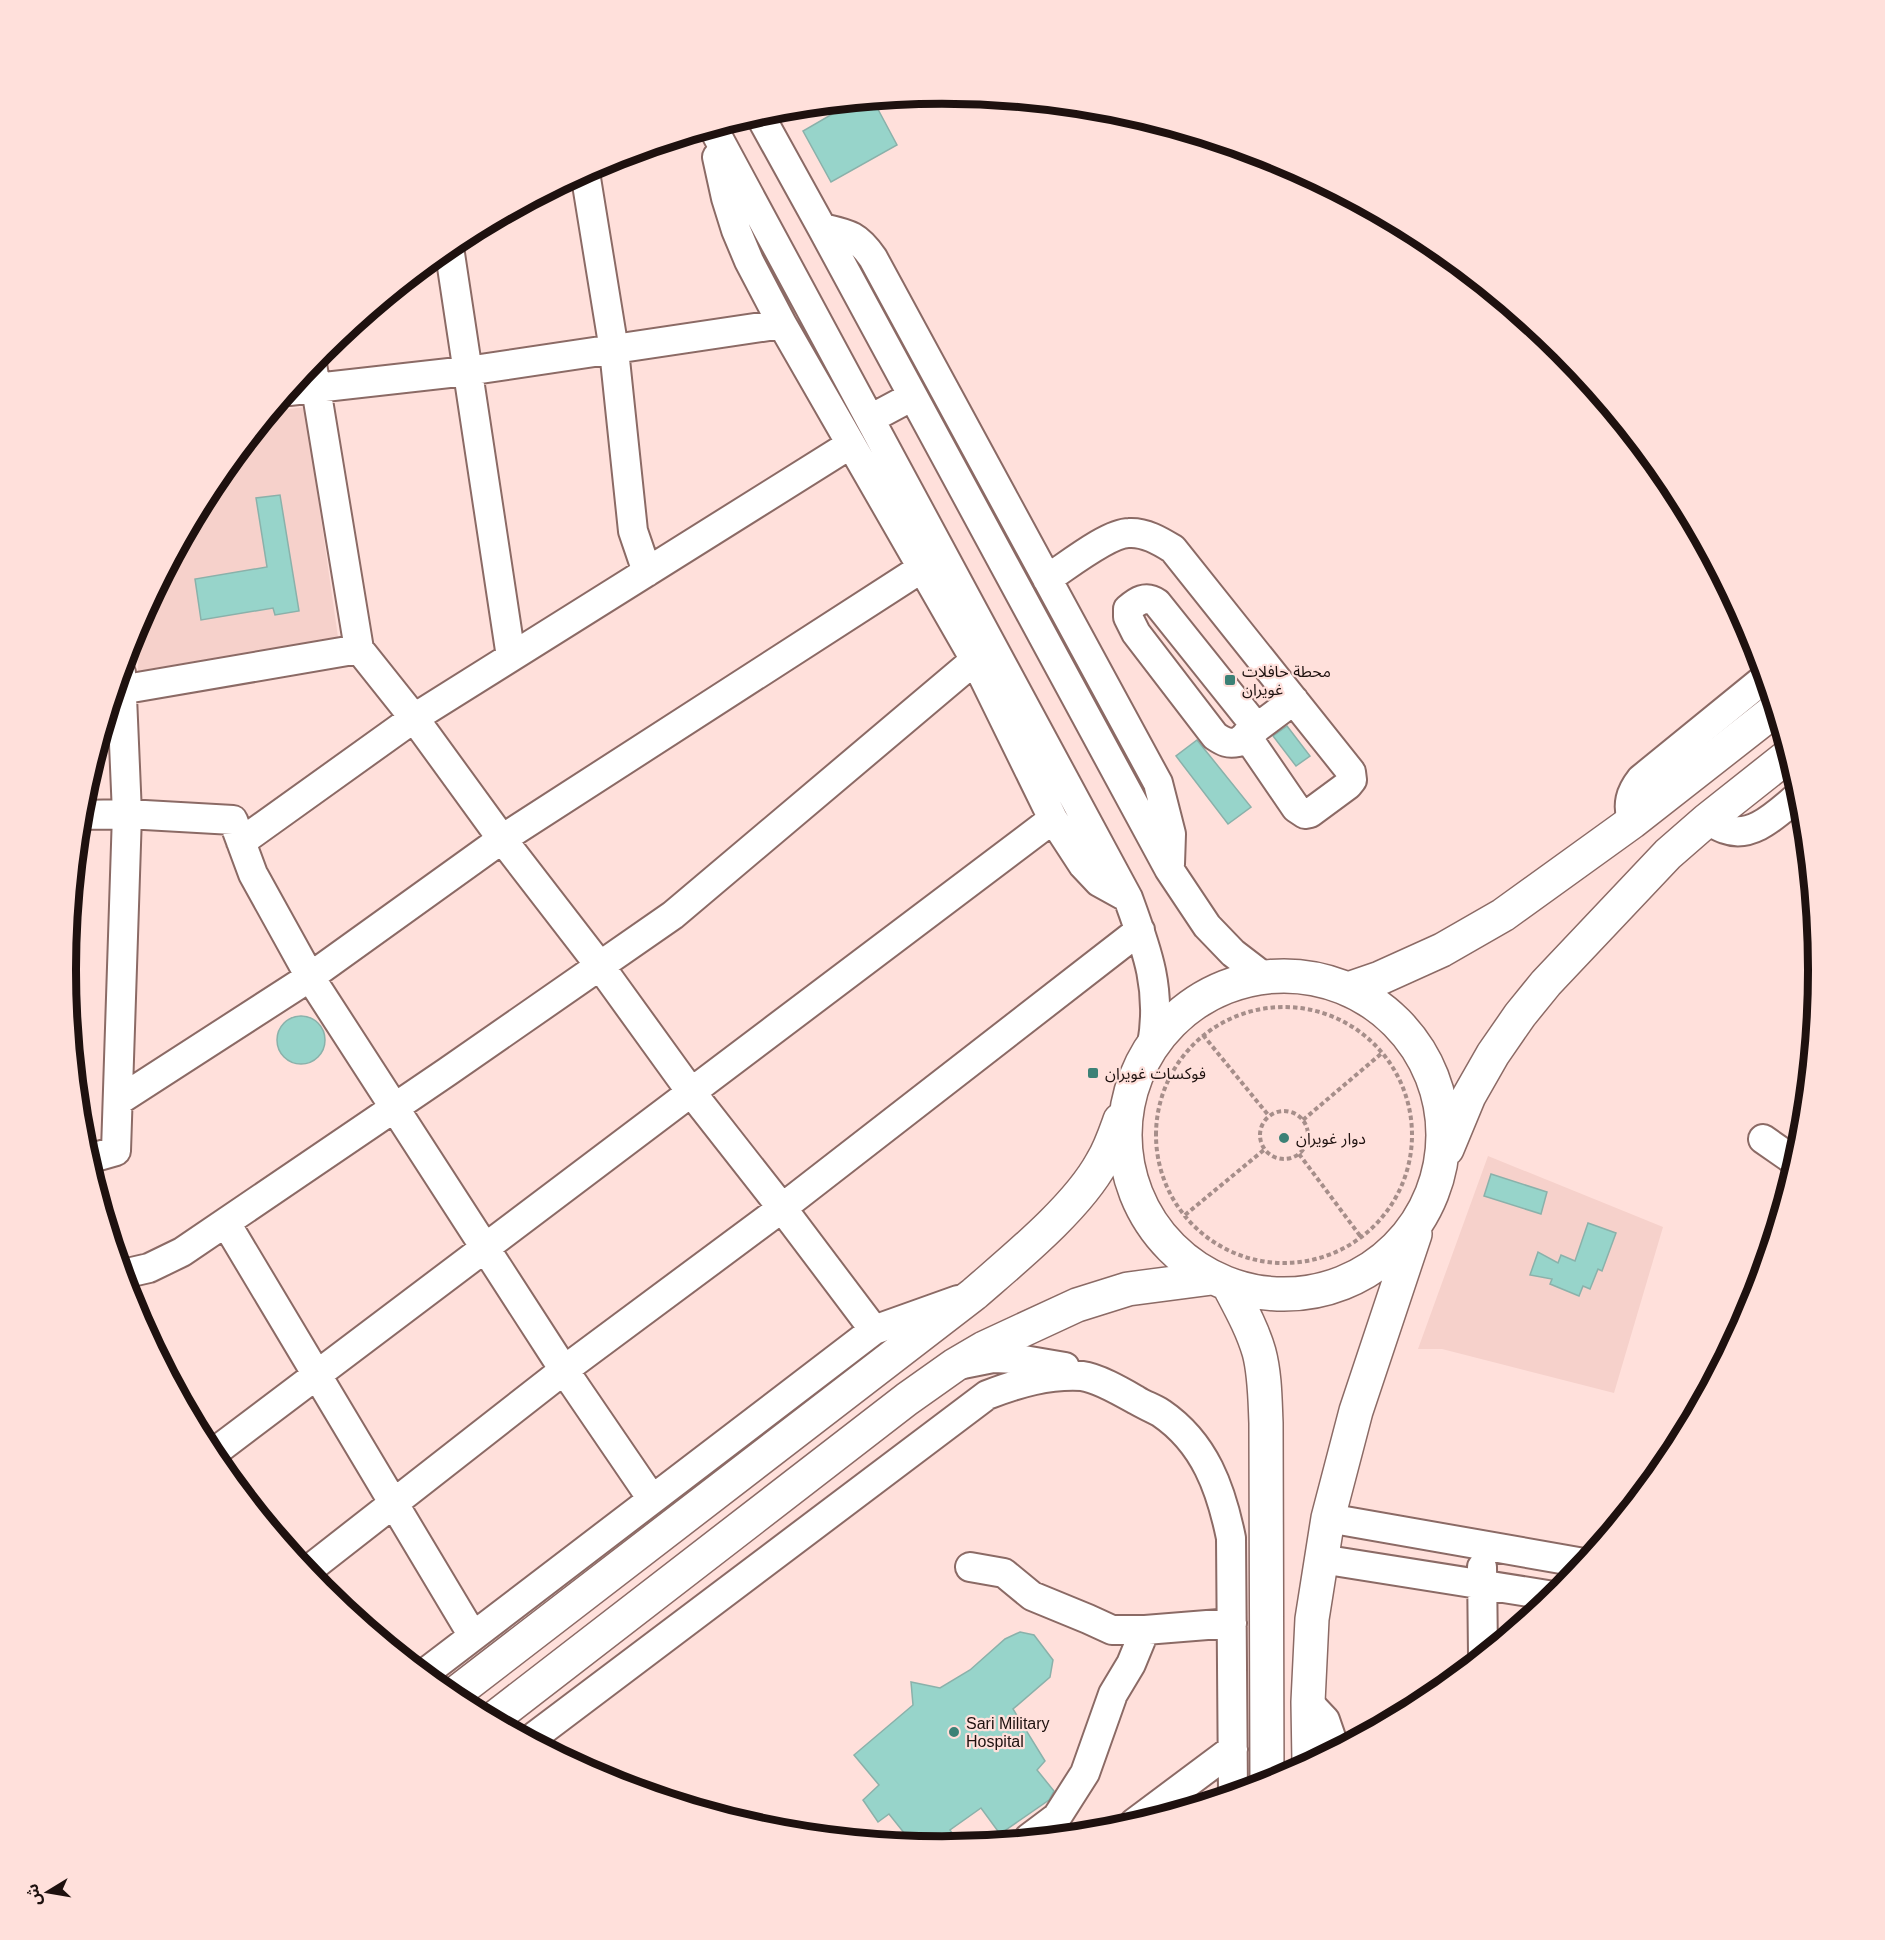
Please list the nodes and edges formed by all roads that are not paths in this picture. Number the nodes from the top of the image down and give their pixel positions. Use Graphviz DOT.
graph roads {
  1 [pos="764,123"];
  2 [pos="713,135"];
  3 [pos="716,135"];
  4 [pos="586,181"];
  5 [pos="822,228"];
  6 [pos="451,258"];
  7 [pos="782,324"];
  8 [pos="915,336"];
  9 [pos="614,350"];
  10 [pos="889,350"];
  11 [pos="467,371"];
  12 [pos="308,381"];
  13 [pos="306,384"];
  14 [pos="913,396"];
  15 [pos="870,420"];
  16 [pos="851,444"];
  17 [pos="922,568"];
  18 [pos="647,572"];
  19 [pos="1052,589"];
  20 [pos="1031,613"];
  21 [pos="359,649"];
  22 [pos="511,657"];
  23 [pos="975,660"];
  24 [pos="126,681"];
  25 [pos="1759,683"];
  26 [pos="122,694"];
  27 [pos="1294,700"];
  28 [pos="1770,714"];
  29 [pos="414,718"];
  30 [pos="1251,731"];
  31 [pos="1782,760"];
  32 [pos="1792,801"];
  33 [pos="127,814"];
  34 [pos="91,815"];
  35 [pos="1053,819"];
  36 [pos="1707,820"];
  37 [pos="1632,822"];
  38 [pos="502,839"];
  39 [pos="241,842"];
  40 [pos="1169,869"];
  41 [pos="1128,898"];
  42 [pos="1140,930"];
  43 [pos="600,966"];
  44 [pos="1263,976"];
  45 [pos="310,977"];
  46 [pos="1348,988"];
  47 [pos="1152,1045"];
  48 [pos="691,1092"];
  49 [pos="1130,1096"];
  50 [pos="118,1101"];
  51 [pos="395,1107"];
  52 [pos="1763,1139"];
  53 [pos="97,1156"];
  54 [pos="1788,1156"];
  55 [pos="1440,1167"];
  56 [pos="782,1208"];
  57 [pos="1425,1210"];
  58 [pos="226,1222"];
  59 [pos="485,1247"];
  60 [pos="131,1272"];
  61 [pos="1220,1281"];
  62 [pos="974,1294"];
  63 [pos="874,1330"];
  64 [pos="955,1365"];
  65 [pos="564,1370"];
  66 [pos="317,1375"];
  67 [pos="1085,1377"];
  68 [pos="220,1448"];
  69 [pos="652,1499"];
  70 [pos="395,1503"];
  71 [pos="1328,1518"];
  72 [pos="1482,1545"];
  73 [pos="1321,1558"];
  74 [pos="1575,1561"];
  75 [pos="314,1565"];
  76 [pos="970,1567"];
  77 [pos="1481,1584"];
  78 [pos="1542,1594"];
  79 [pos="1232,1623"];
  80 [pos="1145,1630"];
  81 [pos="473,1636"];
  82 [pos="1483,1646"];
  83 [pos="430,1668"];
  84 [pos="460,1690"];
  85 [pos="1308,1702"];
  86 [pos="499,1714"];
  87 [pos="537,1735"];
  88 [pos="1333,1743"];
  89 [pos="1233,1749"];
  90 [pos="1309,1755"];
  91 [pos="1267,1773"];
  92 [pos="1233,1785"];
  93 [pos="1152,1809"];
  94 [pos="1039,1830"];
  1 -- 5 [label="street"];
  2 -- 7 [label="street"];
  3 -- 15 [label="street"];
  4 -- 9 [label="street"];
  5 -- 8 [label="street"];
  5 -- 10 [label="street"];
  6 -- 11 [label="street"];
  7 -- 9 [label="street"];
  7 -- 16 [label="street"];
  8 -- 10 [label="street"];
  8 -- 19 [label="street"];
  9 -- 11 [label="street"];
  9 -- 18 [label="street"];
  10 -- 14 [label="street"];
  11 -- 12 [label="street"];
  11 -- 22 [label="street"];
  13 -- 21 [label="street"];
  14 -- 15 [label="street"];
  14 -- 20 [label="street"];
  15 -- 41 [label="street"];
  16 -- 17 [label="street"];
  16 -- 18 [label="street"];
  17 -- 23 [label="street"];
  17 -- 38 [label="street"];
  18 -- 22 [label="street"];
  19 -- 20 [label="street"];
  19 -- 27 [label="street"];
  19 -- 40 [label="street"];
  20 -- 40 [label="street"];
  21 -- 24 [label="street"];
  21 -- 29 [label="street"];
  22 -- 29 [label="street"];
  23 -- 35 [label="street"];
  23 -- 43 [label="street"];
  25 -- 37 [label="street"];
  26 -- 33 [label="street"];
  27 -- 30 [label="street"];
  27 -- 30 [label="street"];
  28 -- 37 [label="main road"];
  29 -- 38 [label="street"];
  29 -- 39 [label="street"];
  30 -- 30 [label="street"];
  31 -- 36 [label="main road"];
  32 -- 36 [label="street"];
  33 -- 34 [label="street"];
  33 -- 39 [label="street"];
  33 -- 50 [label="street"];
  35 -- 41 [label="street"];
  35 -- 48 [label="street"];
  36 -- 55 [label="main road"];
  37 -- 46 [label="main road"];
  38 -- 43 [label="street"];
  38 -- 45 [label="street"];
  39 -- 45 [label="street"];
  40 -- 44 [label="street"];
  41 -- 42 [label="street"];
  42 -- 47 [label="street"];
  42 -- 56 [label="street"];
  43 -- 48 [label="street"];
  43 -- 51 [label="street"];
  44 -- 46 [label="main road"];
  44 -- 47 [label="main road"];
  45 -- 50 [label="street"];
  45 -- 51 [label="street"];
  46 -- 55 [label="main road"];
  47 -- 49 [label="main road"];
  48 -- 56 [label="street"];
  48 -- 59 [label="street"];
  49 -- 61 [label="main road"];
  49 -- 62 [label="main road"];
  50 -- 53 [label="street"];
  51 -- 58 [label="street"];
  51 -- 59 [label="street"];
  52 -- 54 [label="street"];
  55 -- 57 [label="main road"];
  56 -- 63 [label="street"];
  56 -- 65 [label="street"];
  57 -- 61 [label="main road"];
  57 -- 71 [label="main road"];
  58 -- 60 [label="street"];
  58 -- 66 [label="street"];
  59 -- 65 [label="street"];
  59 -- 66 [label="street"];
  61 -- 64 [label="main road"];
  61 -- 91 [label="main road"];
  62 -- 63 [label="street"];
  62 -- 84 [label="main road"];
  63 -- 69 [label="street"];
  64 -- 67 [label="street"];
  64 -- 86 [label="main road"];
  65 -- 69 [label="street"];
  65 -- 70 [label="street"];
  66 -- 68 [label="street"];
  66 -- 70 [label="street"];
  67 -- 79 [label="street"];
  67 -- 87 [label="street"];
  69 -- 81 [label="street"];
  70 -- 75 [label="street"];
  70 -- 81 [label="street"];
  71 -- 72 [label="street"];
  71 -- 73 [label="main road"];
  72 -- 74 [label="street"];
  72 -- 77 [label="street"];
  73 -- 77 [label="street"];
  73 -- 85 [label="main road"];
  76 -- 80 [label="street"];
  77 -- 78 [label="street"];
  77 -- 82 [label="street"];
  79 -- 80 [label="street"];
  79 -- 89 [label="street"];
  80 -- 94 [label="street"];
  81 -- 83 [label="street"];
  85 -- 88 [label="street"];
  85 -- 90 [label="main road"];
  89 -- 92 [label="street"];
  89 -- 93 [label="street"];
}
